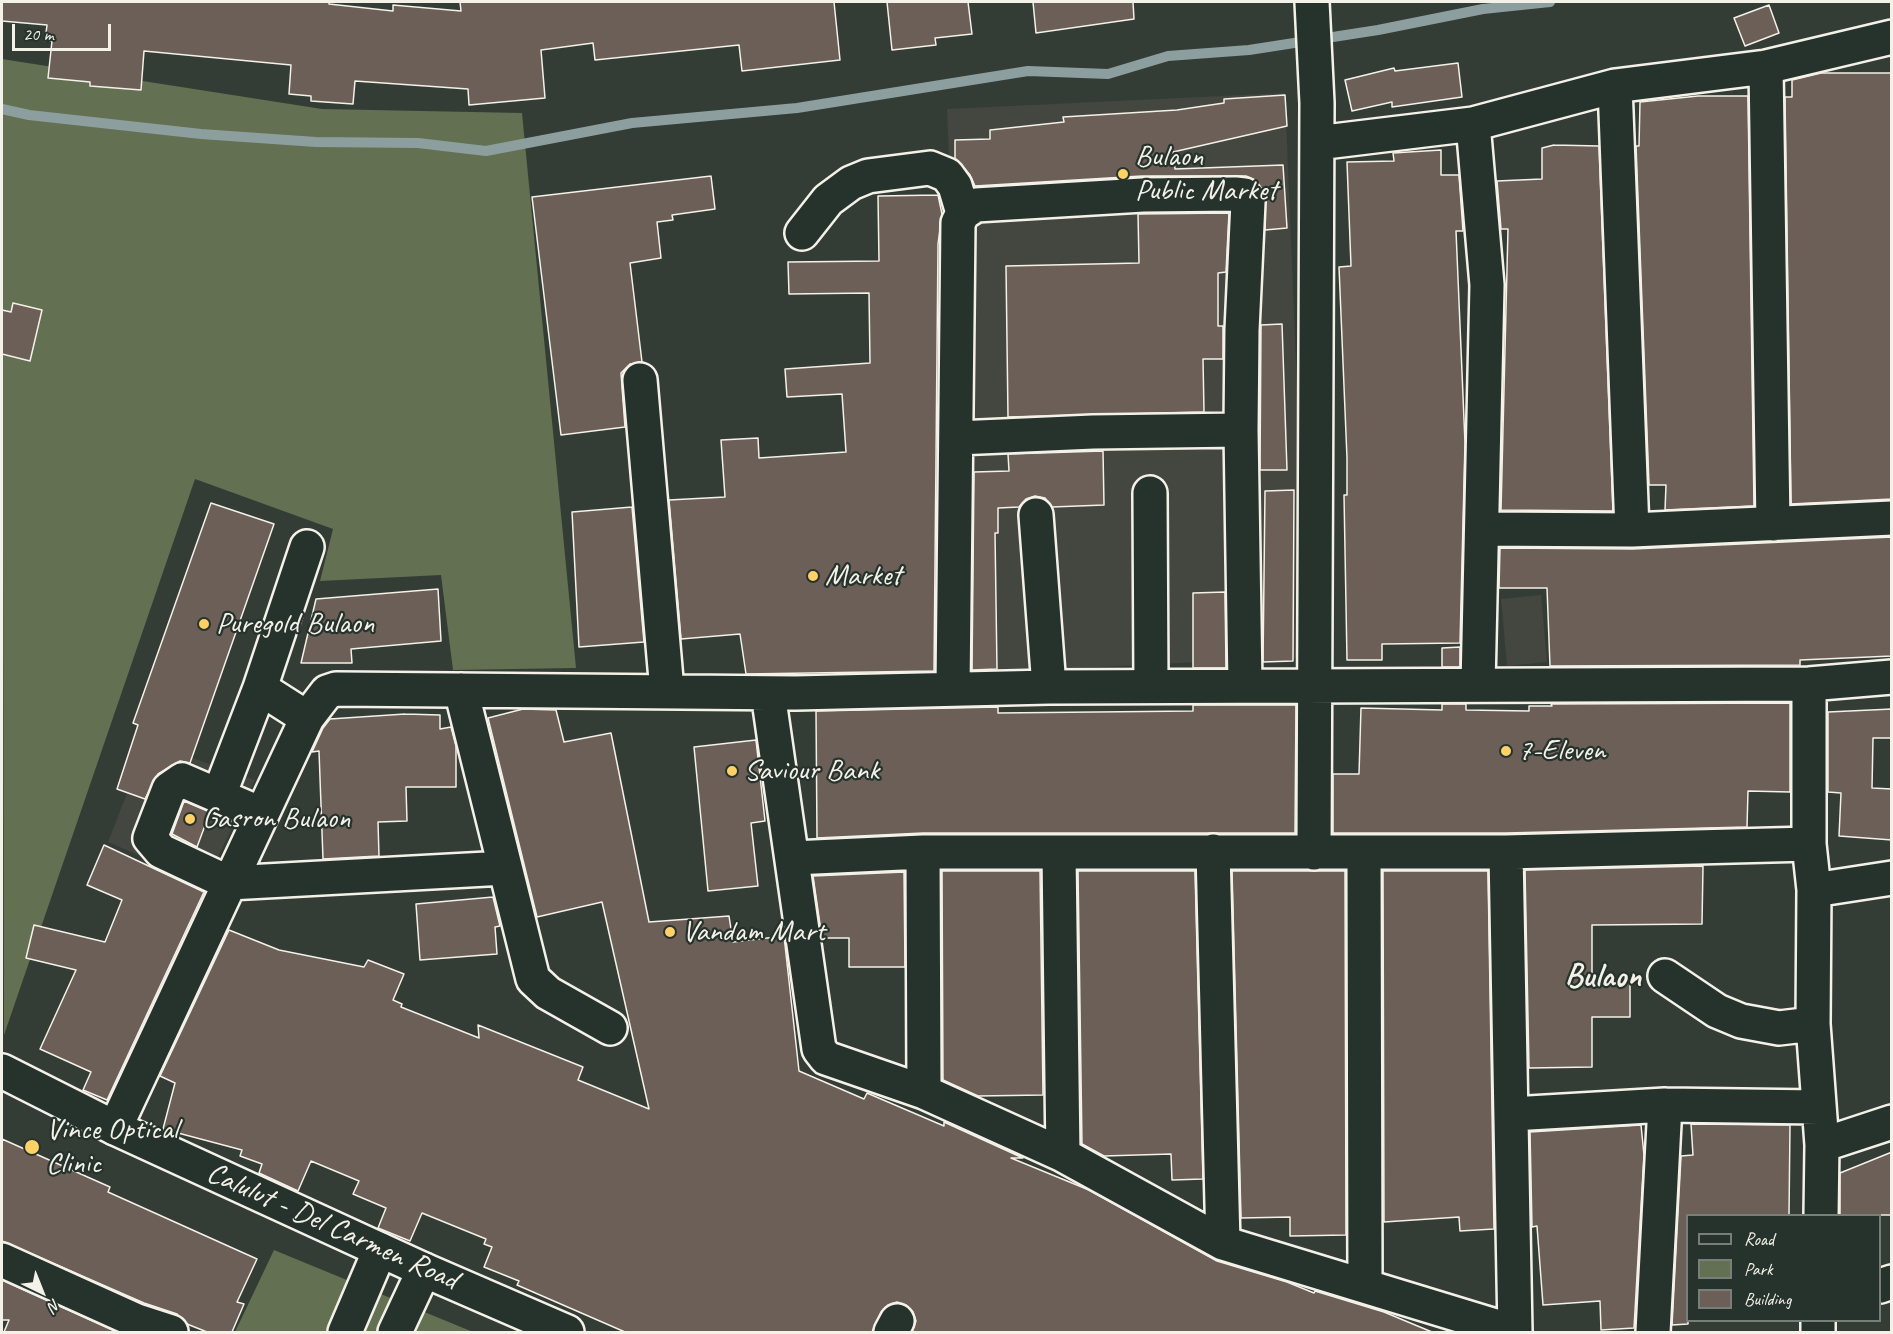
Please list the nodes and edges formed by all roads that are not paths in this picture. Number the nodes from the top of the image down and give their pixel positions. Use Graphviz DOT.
graph roads {
  1 [pos="1312,2"];
  2 [pos="1892,37"];
  3 [pos="1766,67"];
  4 [pos="1616,86"];
  5 [pos="1473,124"];
  6 [pos="1317,142"];
  7 [pos="963,213"];
  8 [pos="802,232"];
  9 [pos="640,380"];
  10 [pos="1241,430"];
  11 [pos="957,438"];
  12 [pos="1150,493"];
  13 [pos="1036,515"];
  14 [pos="1892,518"];
  15 [pos="1773,524"];
  16 [pos="1482,530"];
  17 [pos="1632,530"];
  18 [pos="308,547"];
  19 [pos="1892,677"];
  20 [pos="1809,684"];
  21 [pos="1478,685"];
  22 [pos="1151,686"];
  23 [pos="1245,686"];
  24 [pos="1315,686"];
  25 [pos="1049,687"];
  26 [pos="260,688"];
  27 [pos="952,689"];
  28 [pos="461,690"];
  29 [pos="667,691"];
  30 [pos="768,693"];
  31 [pos="307,718"];
  32 [pos="219,795"];
  33 [pos="261,814"];
  34 [pos="1809,844"];
  35 [pos="1213,851"];
  36 [pos="923,852"];
  37 [pos="1506,852"];
  38 [pos="1314,853"];
  39 [pos="1059,854"];
  40 [pos="1364,854"];
  41 [pos="793,858"];
  42 [pos="505,868"];
  43 [pos="1892,878"];
  44 [pos="229,883"];
  45 [pos="1814,890"];
  46 [pos="1665,976"];
  47 [pos="1813,1024"];
  48 [pos="610,1028"];
  49 [pos="2,1071"];
  50 [pos="924,1092"];
  51 [pos="1665,1105"];
  52 [pos="1819,1107"];
  53 [pos="1512,1114"];
  54 [pos="1892,1122"];
  55 [pos="115,1128"];
  56 [pos="1822,1145"];
  57 [pos="1063,1155"];
  58 [pos="1821,1214"];
  59 [pos="1223,1243"];
  60 [pos="380,1250"];
  61 [pos="2,1260"];
  62 [pos="424,1270"];
  63 [pos="1365,1286"];
  64 [pos="135,1327"];
  65 [pos="355,1329"];
  66 [pos="171,1332"];
  67 [pos="395,1332"];
  68 [pos="567,1332"];
  69 [pos="1653,1332"];
  1 -- 6 [label="street"];
  2 -- 3 [label="street"];
  3 -- 4 [label="street"];
  3 -- 15 [label="street"];
  4 -- 5 [label="street"];
  4 -- 17 [label="street"];
  5 -- 6 [label="street"];
  5 -- 16 [label="street"];
  6 -- 24 [label="street"];
  7 -- 8 [label="street"];
  7 -- 10 [label="street"];
  7 -- 11 [label="street"];
  9 -- 29 [label="street"];
  10 -- 11 [label="street"];
  10 -- 23 [label="street"];
  11 -- 27 [label="street"];
  12 -- 22 [label="street"];
  13 -- 25 [label="street"];
  14 -- 15 [label="street"];
  15 -- 17 [label="street"];
  16 -- 17 [label="street"];
  16 -- 21 [label="street"];
  18 -- 26 [label="street"];
  19 -- 20 [label="street"];
  20 -- 21 [label="street"];
  20 -- 34 [label="street"];
  21 -- 24 [label="street"];
  22 -- 23 [label="street"];
  22 -- 25 [label="street"];
  23 -- 24 [label="street"];
  24 -- 38 [label="street"];
  25 -- 27 [label="street"];
  26 -- 31 [label="street"];
  26 -- 32 [label="street"];
  27 -- 30 [label="street"];
  28 -- 29 [label="street"];
  28 -- 31 [label="street"];
  28 -- 42 [label="street"];
  29 -- 30 [label="street"];
  30 -- 41 [label="street"];
  31 -- 33 [label="street"];
  32 -- 33 [label="street"];
  32 -- 44 [label="street"];
  33 -- 44 [label="street"];
  34 -- 37 [label="street"];
  34 -- 45 [label="street"];
  35 -- 38 [label="street"];
  35 -- 39 [label="street"];
  35 -- 59 [label="street"];
  36 -- 39 [label="street"];
  36 -- 41 [label="street"];
  36 -- 50 [label="street"];
  37 -- 40 [label="street"];
  37 -- 53 [label="street"];
  38 -- 40 [label="street"];
  39 -- 57 [label="street"];
  40 -- 63 [label="street"];
  41 -- 50 [label="street"];
  42 -- 44 [label="street"];
  42 -- 48 [label="street"];
  43 -- 45 [label="street"];
  44 -- 55 [label="street"];
  45 -- 47 [label="street"];
  46 -- 47 [label="street"];
  47 -- 52 [label="street"];
  49 -- 55 [label="street, Calulut - Del Carmen Road"];
  50 -- 57 [label="street"];
  51 -- 52 [label="street"];
  51 -- 53 [label="street"];
  51 -- 69 [label="street"];
  52 -- 56 [label="street"];
  53 -- 63 [label="street"];
  54 -- 56 [label="street"];
  55 -- 60 [label="street, Calulut - Del Carmen Road"];
  56 -- 58 [label="street"];
  57 -- 59 [label="street"];
  59 -- 63 [label="street"];
  60 -- 62 [label="street, Calulut - Del Carmen Road"];
  60 -- 65 [label="street"];
  61 -- 64 [label="street"];
  62 -- 67 [label="street"];
  62 -- 68 [label="street, Calulut - Del Carmen Road"];
  64 -- 66 [label="street"];
}
